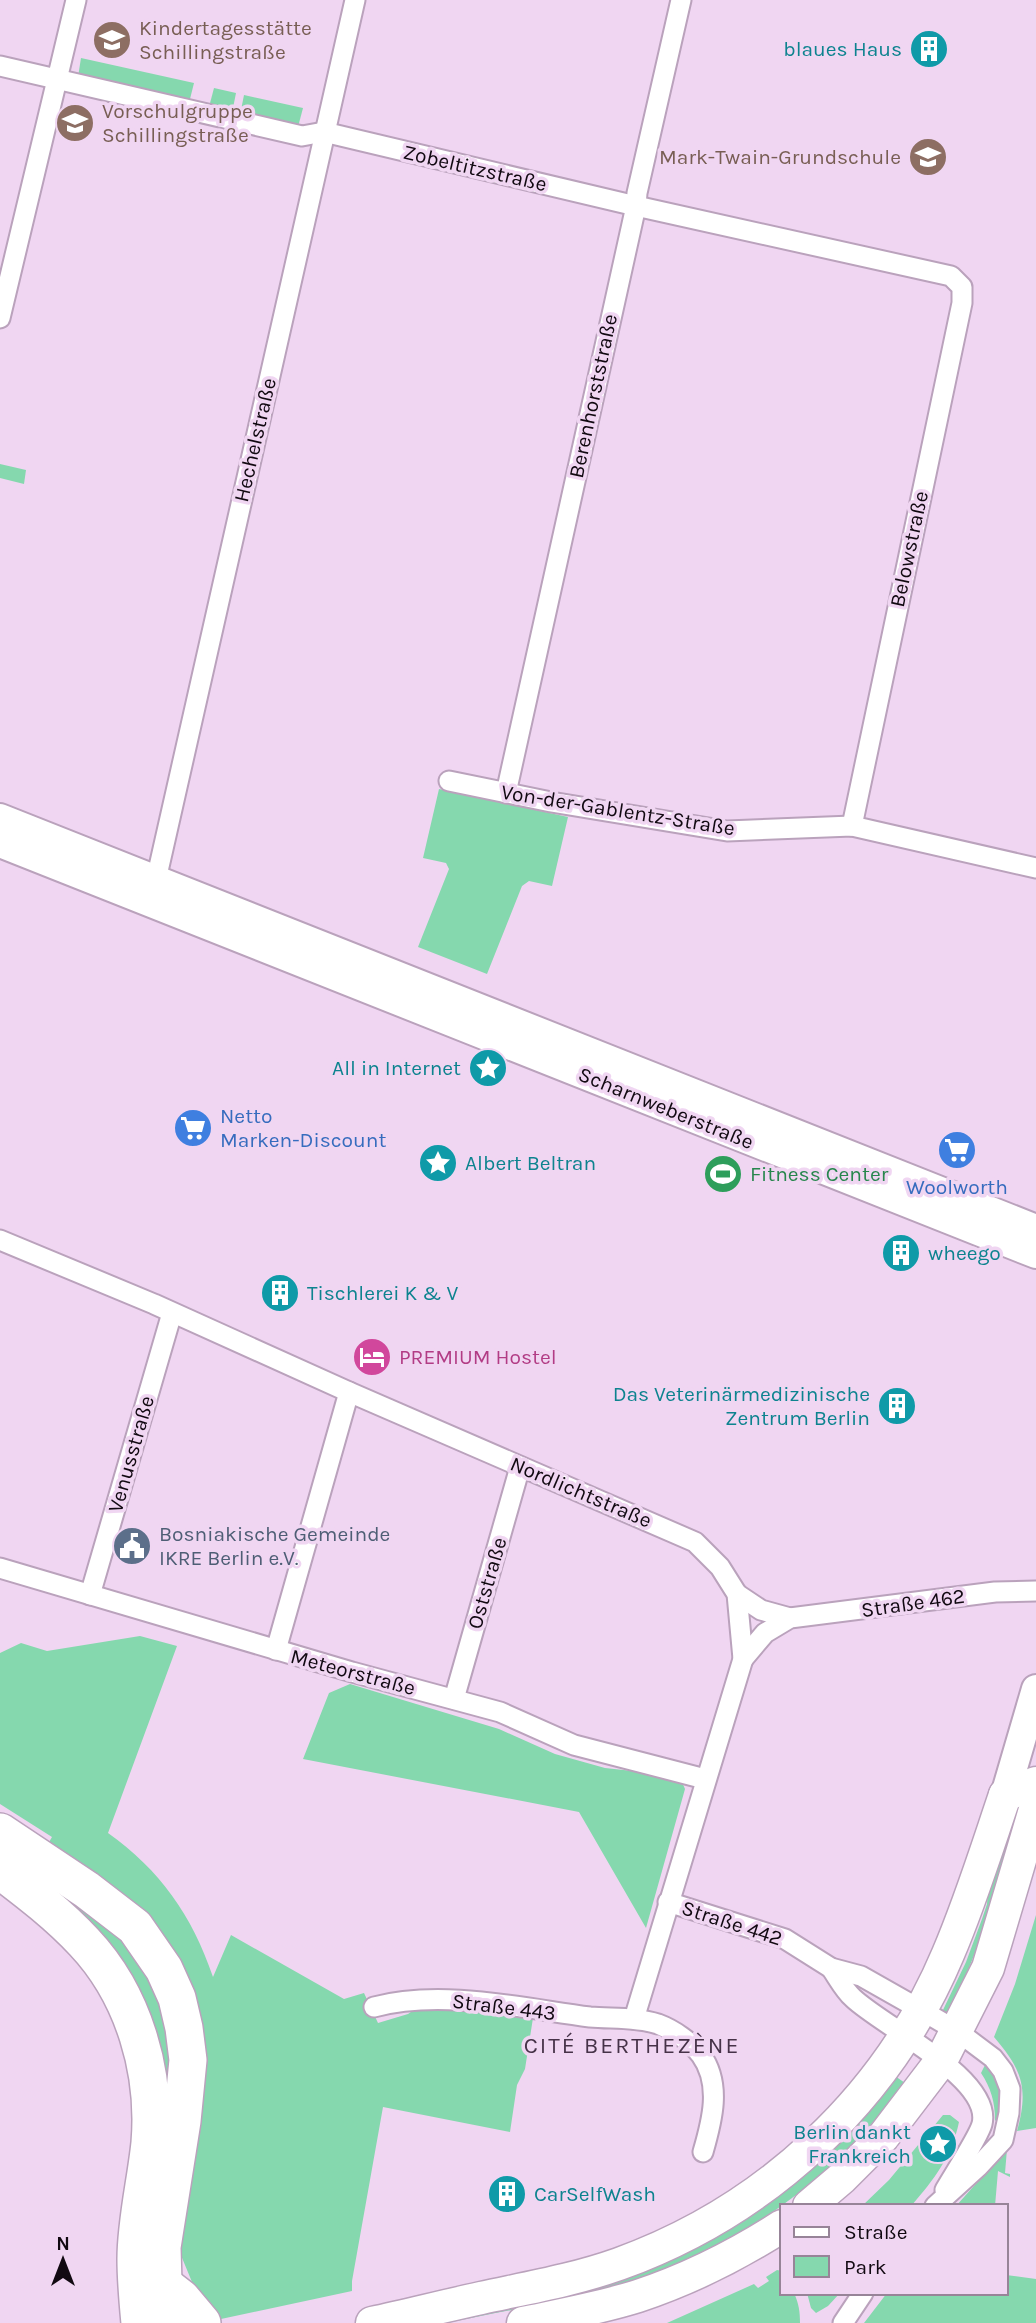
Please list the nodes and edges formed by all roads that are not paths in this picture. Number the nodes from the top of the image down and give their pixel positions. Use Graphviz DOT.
graph roads {
  1 [pos="76,0"];
  2 [pos="355,0"];
  3 [pos="681,0"];
  4 [pos="0,66"];
  5 [pos="58,80"];
  6 [pos="324,132"];
  7 [pos="636,206"];
  8 [pos="951,276"];
  9 [pos="0,318"];
  10 [pos="449,781"];
  11 [pos="502,792"];
  12 [pos="0,818"];
  13 [pos="852,827"];
  14 [pos="0,843"];
  15 [pos="1036,869"];
  16 [pos="153,891"];
  17 [pos="301,950"];
  18 [pos="1036,1229"];
  19 [pos="0,1240"];
  20 [pos="1036,1254"];
  21 [pos="172,1313"];
  22 [pos="349,1392"];
  23 [pos="520,1466"];
  24 [pos="0,1568"];
  25 [pos="1036,1591"];
  26 [pos="737,1594"];
  27 [pos="90,1595"];
  28 [pos="790,1618"];
  29 [pos="276,1650"];
  30 [pos="743,1659"];
  31 [pos="1036,1689"];
  32 [pos="454,1699"];
  33 [pos="705,1779"];
  34 [pos="1036,1783"];
  35 [pos="1004,1795"];
  36 [pos="1036,1808"];
  37 [pos="0,1832"];
  38 [pos="0,1870"];
  39 [pos="668,1902"];
  40 [pos="831,1968"];
  41 [pos="374,2007"];
  42 [pos="920,2010"];
  43 [pos="634,2019"];
  44 [pos="957,2031"];
  45 [pos="904,2037"];
  46 [pos="941,2061"];
  47 [pos="703,2152"];
  48 [pos="811,2204"];
  49 [pos="936,2204"];
  50 [pos="780,2227"];
  51 [pos="163,2284"];
  52 [pos="862,2295"];
  53 [pos="140,2323"];
  54 [pos="170,2323"];
  55 [pos="202,2323"];
  56 [pos="372,2323"];
  57 [pos="523,2323"];
  58 [pos="843,2323"];
  1 -- 5 [label="street"];
  2 -- 6 [label="street, Hechelstraße"];
  3 -- 7 [label="street, Berenhorststraße"];
  4 -- 5 [label="street, Zobeltitzstraße"];
  5 -- 6 [label="street, Zobeltitzstraße"];
  5 -- 9 [label="street"];
  6 -- 7 [label="street, Zobeltitzstraße"];
  6 -- 16 [label="street, Hechelstraße"];
  7 -- 8 [label="street, Zobeltitzstraße"];
  7 -- 11 [label="street, Berenhorststraße"];
  8 -- 13 [label="street, Belowstraße"];
  10 -- 11 [label="street, Von-der-Gablentz-Straße"];
  11 -- 13 [label="street, Von-der-Gablentz-Straße"];
  12 -- 16 [label="main road, Scharnweberstraße"];
  13 -- 15 [label="street, Von-der-Gablentz-Straße"];
  14 -- 16 [label="main road, Scharnweberstraße"];
  16 -- 17 [label="main road, Scharnweberstraße"];
  17 -- 18 [label="main road, Scharnweberstraße"];
  17 -- 20 [label="main road, Scharnweberstraße"];
  19 -- 21 [label="street, Nordlichtstraße"];
  21 -- 22 [label="street, Nordlichtstraße"];
  21 -- 27 [label="street, Venusstraße"];
  22 -- 23 [label="street, Nordlichtstraße"];
  22 -- 29 [label="street"];
  23 -- 26 [label="street, Nordlichtstraße"];
  23 -- 32 [label="street, Oststraße"];
  24 -- 27 [label="street, Meteorstraße"];
  25 -- 28 [label="street, Straße 462"];
  26 -- 28 [label="street, Straße 462"];
  26 -- 30 [label="street, Nordlichtstraße"];
  27 -- 29 [label="street, Meteorstraße"];
  28 -- 30 [label="street, Straße 462"];
  29 -- 32 [label="street, Meteorstraße"];
  30 -- 33 [label="street, Nordlichtstraße"];
  31 -- 35 [label="main road"];
  32 -- 33 [label="street, Meteorstraße"];
  33 -- 39 [label="street, Nordlichtstraße"];
  34 -- 35 [label="main road"];
  35 -- 36 [label="main road"];
  35 -- 42 [label="main road"];
  36 -- 44 [label="main road"];
  37 -- 51 [label="highway"];
  38 -- 53 [label="highway"];
  39 -- 40 [label="street, Straße 442"];
  39 -- 43 [label="street, Nordlichtstraße"];
  40 -- 42 [label="street, Straße 442"];
  40 -- 45 [label="street, Straße 442"];
  41 -- 43 [label="street, Straße 443"];
  42 -- 44 [label="street, Straße 442"];
  42 -- 45 [label="main road"];
  43 -- 47 [label="street, Straße 443"];
  44 -- 46 [label="main road"];
  44 -- 49 [label="street, Straße 442"];
  45 -- 46 [label="street, Straße 442"];
  45 -- 56 [label="main road"];
  46 -- 48 [label="main road"];
  46 -- 49 [label="street, Straße 442"];
  50 -- 57 [label="main road"];
  51 -- 54 [label="highway"];
  51 -- 55 [label="highway"];
  52 -- 58 [label="street"];
}
